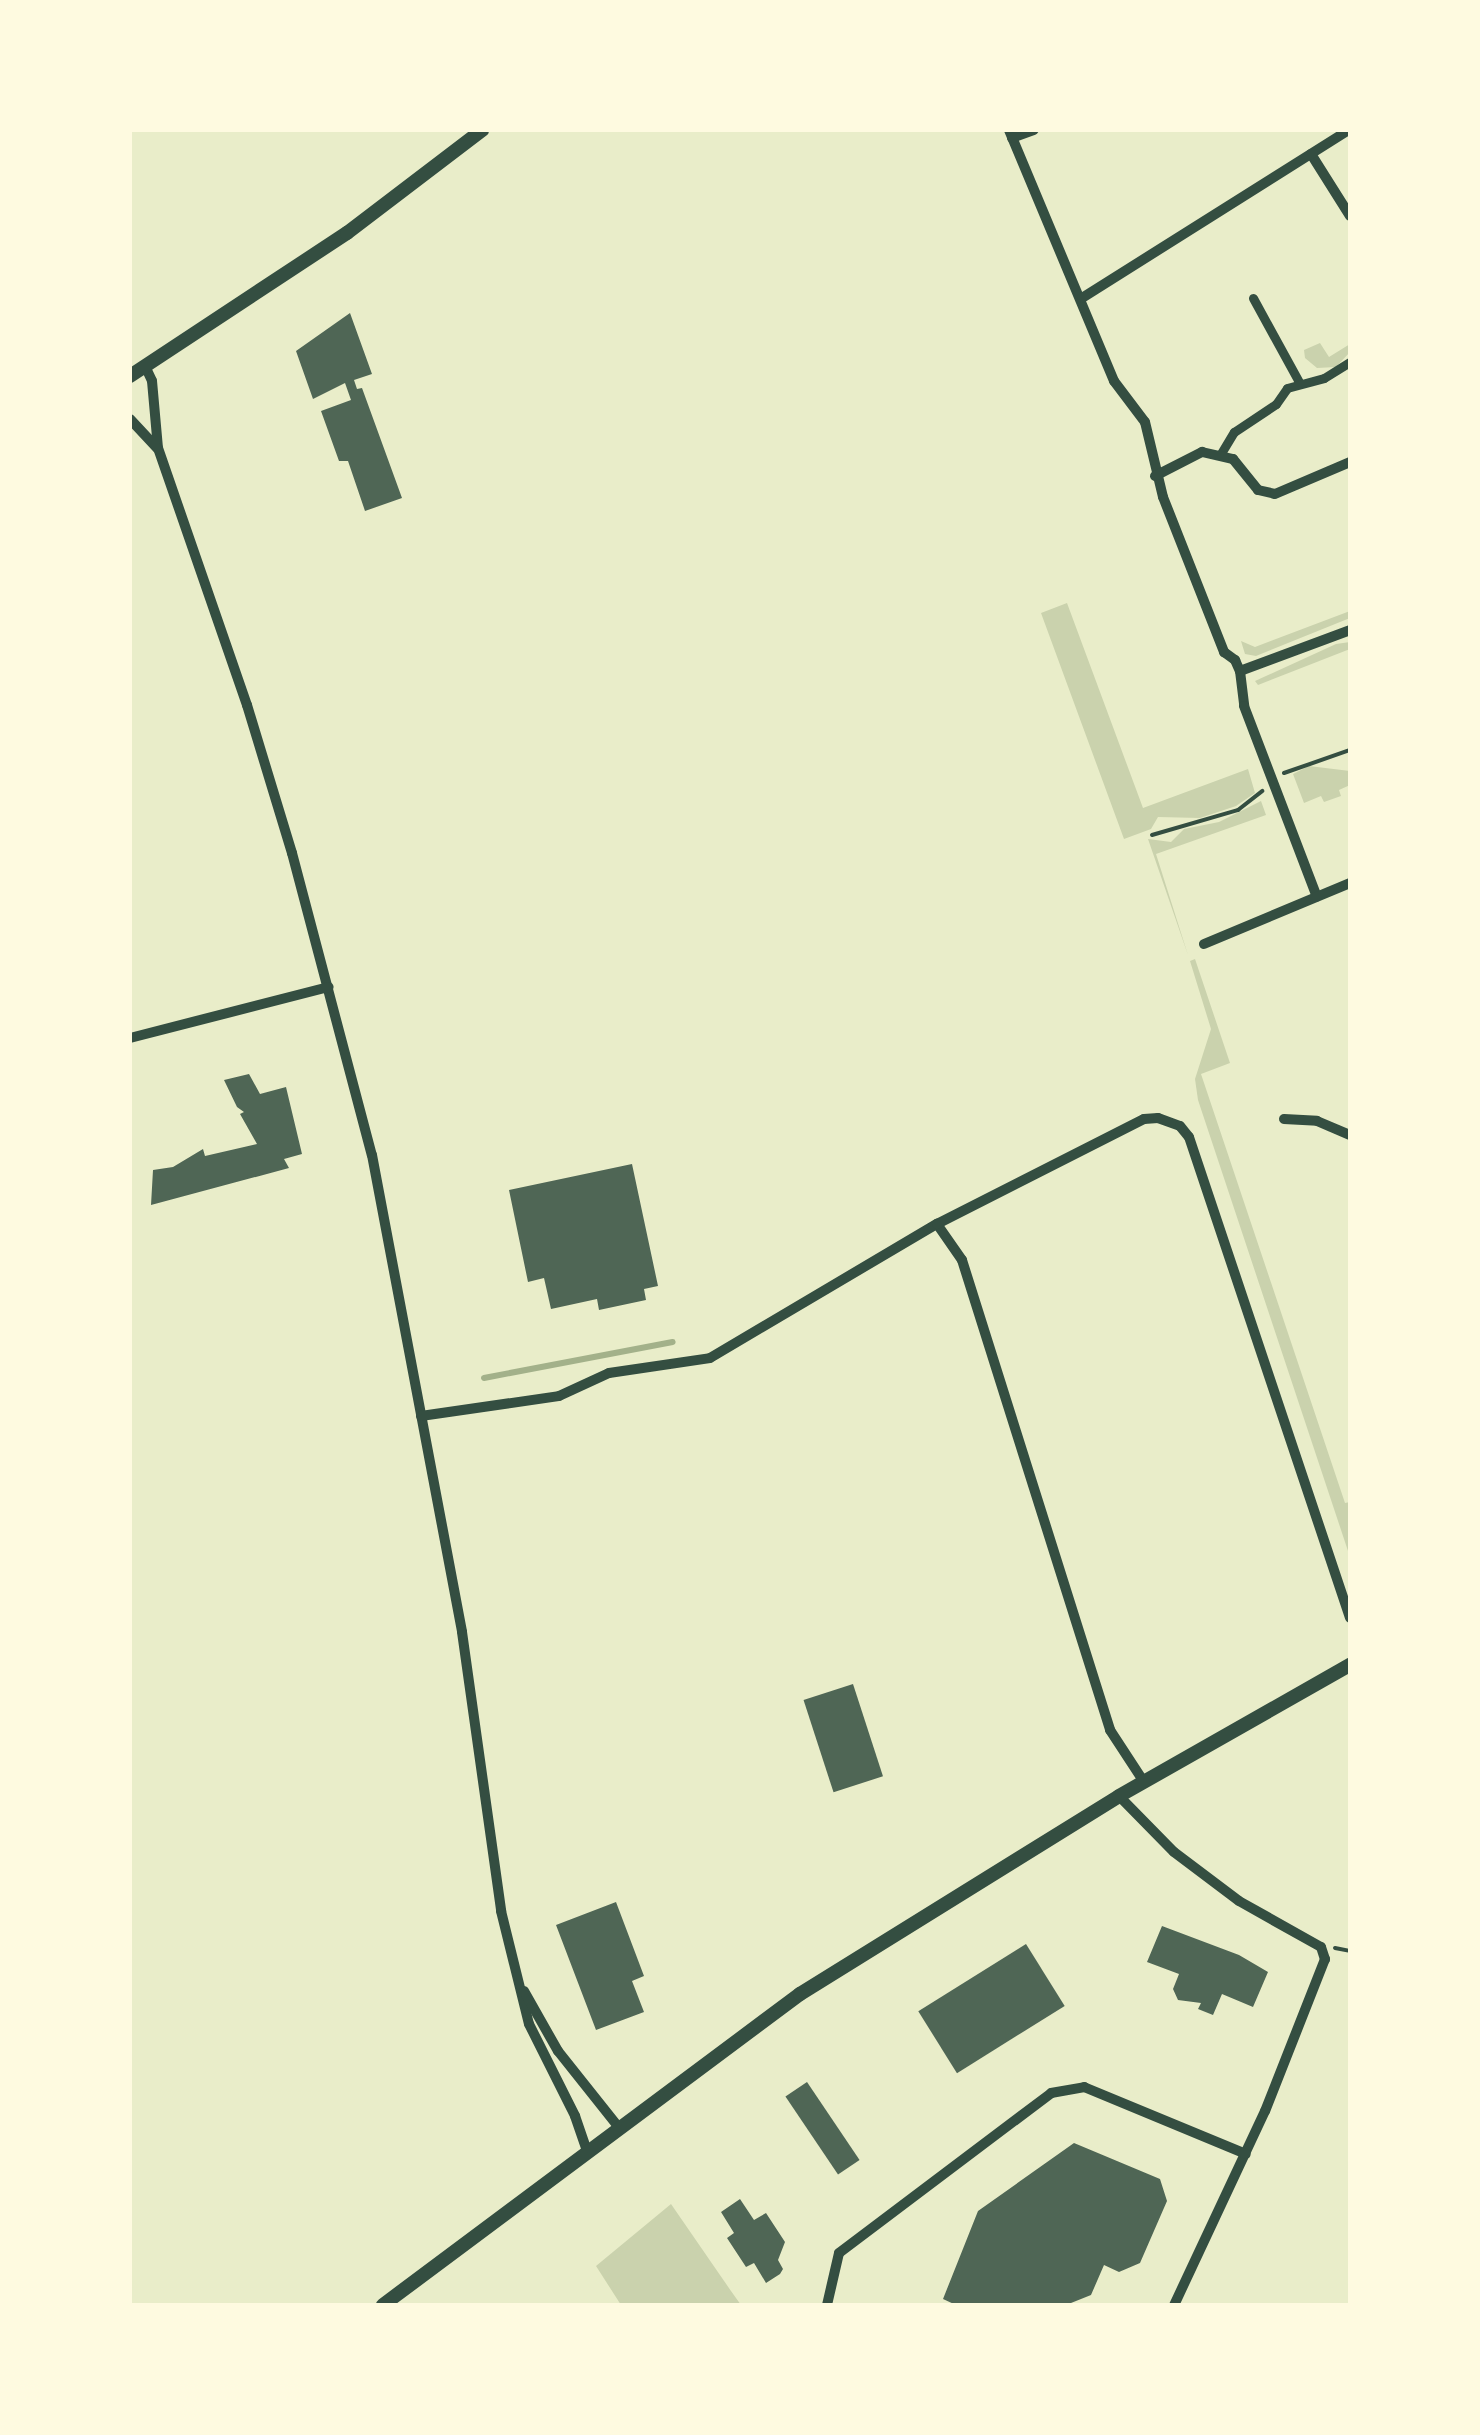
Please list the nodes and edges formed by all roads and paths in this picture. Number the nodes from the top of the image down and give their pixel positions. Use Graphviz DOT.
graph roads {
  1 [pos="482,130"];
  2 [pos="1034,130"];
  3 [pos="1348,130"];
  4 [pos="1011,134"];
  5 [pos="1311,154"];
  6 [pos="1350,216"];
  7 [pos="1082,298"];
  8 [pos="1253,298"];
  9 [pos="1350,362"];
  10 [pos="146,368"];
  11 [pos="130,376"];
  12 [pos="1300,382"];
  13 [pos="130,419"];
  14 [pos="158,448"];
  15 [pos="1220,455"];
  16 [pos="1350,462"];
  17 [pos="1155,476"];
  18 [pos="1350,630"];
  19 [pos="1240,672"];
  20 [pos="1350,750"];
  21 [pos="1272,779"];
  22 [pos="1152,835"];
  23 [pos="1350,884"];
  24 [pos="1317,897"];
  25 [pos="1204,944"];
  26 [pos="330,987"];
  27 [pos="130,1038"];
  28 [pos="1284,1119"];
  29 [pos="1350,1135"];
  30 [pos="937,1224"];
  31 [pos="421,1416"];
  32 [pos="1350,1618"];
  33 [pos="1350,1665"];
  34 [pos="1144,1782"];
  35 [pos="1119,1796"];
  36 [pos="518,1982"];
  37 [pos="620,2129"];
  38 [pos="588,2153"];
  39 [pos="1246,2154"];
  40 [pos="383,2305"];
  41 [pos="826,2305"];
  42 [pos="1174,2305"];
  1 -- 10 [label="street"];
  2 -- 4 [label="street"];
  3 -- 5 [label="street"];
  4 -- 7 [label="street"];
  5 -- 6 [label="street"];
  5 -- 7 [label="street"];
  7 -- 17 [label="street"];
  8 -- 12 [label="street"];
  9 -- 12 [label="street"];
  10 -- 11 [label="street"];
  10 -- 14 [label="street"];
  12 -- 15 [label="street"];
  13 -- 14 [label="street"];
  14 -- 26 [label="street"];
  15 -- 16 [label="street"];
  15 -- 17 [label="street"];
  17 -- 19 [label="street"];
  18 -- 19 [label="street"];
  19 -- 21 [label="street"];
  20 -- 21 [label="path"];
  21 -- 22 [label="path"];
  21 -- 24 [label="street"];
  23 -- 24 [label="street"];
  24 -- 25 [label="street"];
  26 -- 27 [label="street"];
  26 -- 31 [label="street"];
  28 -- 29 [label="street"];
  30 -- 31 [label="street"];
  30 -- 32 [label="street"];
  30 -- 34 [label="street"];
  31 -- 36 [label="street"];
  33 -- 34 [label="street"];
  34 -- 35 [label="street"];
  35 -- 37 [label="street"];
  35 -- 39 [label="street"];
  36 -- 37 [label="street"];
  36 -- 38 [label="street"];
  37 -- 38 [label="street"];
  38 -- 40 [label="street"];
  39 -- 41 [label="street"];
  39 -- 42 [label="street"];
}
